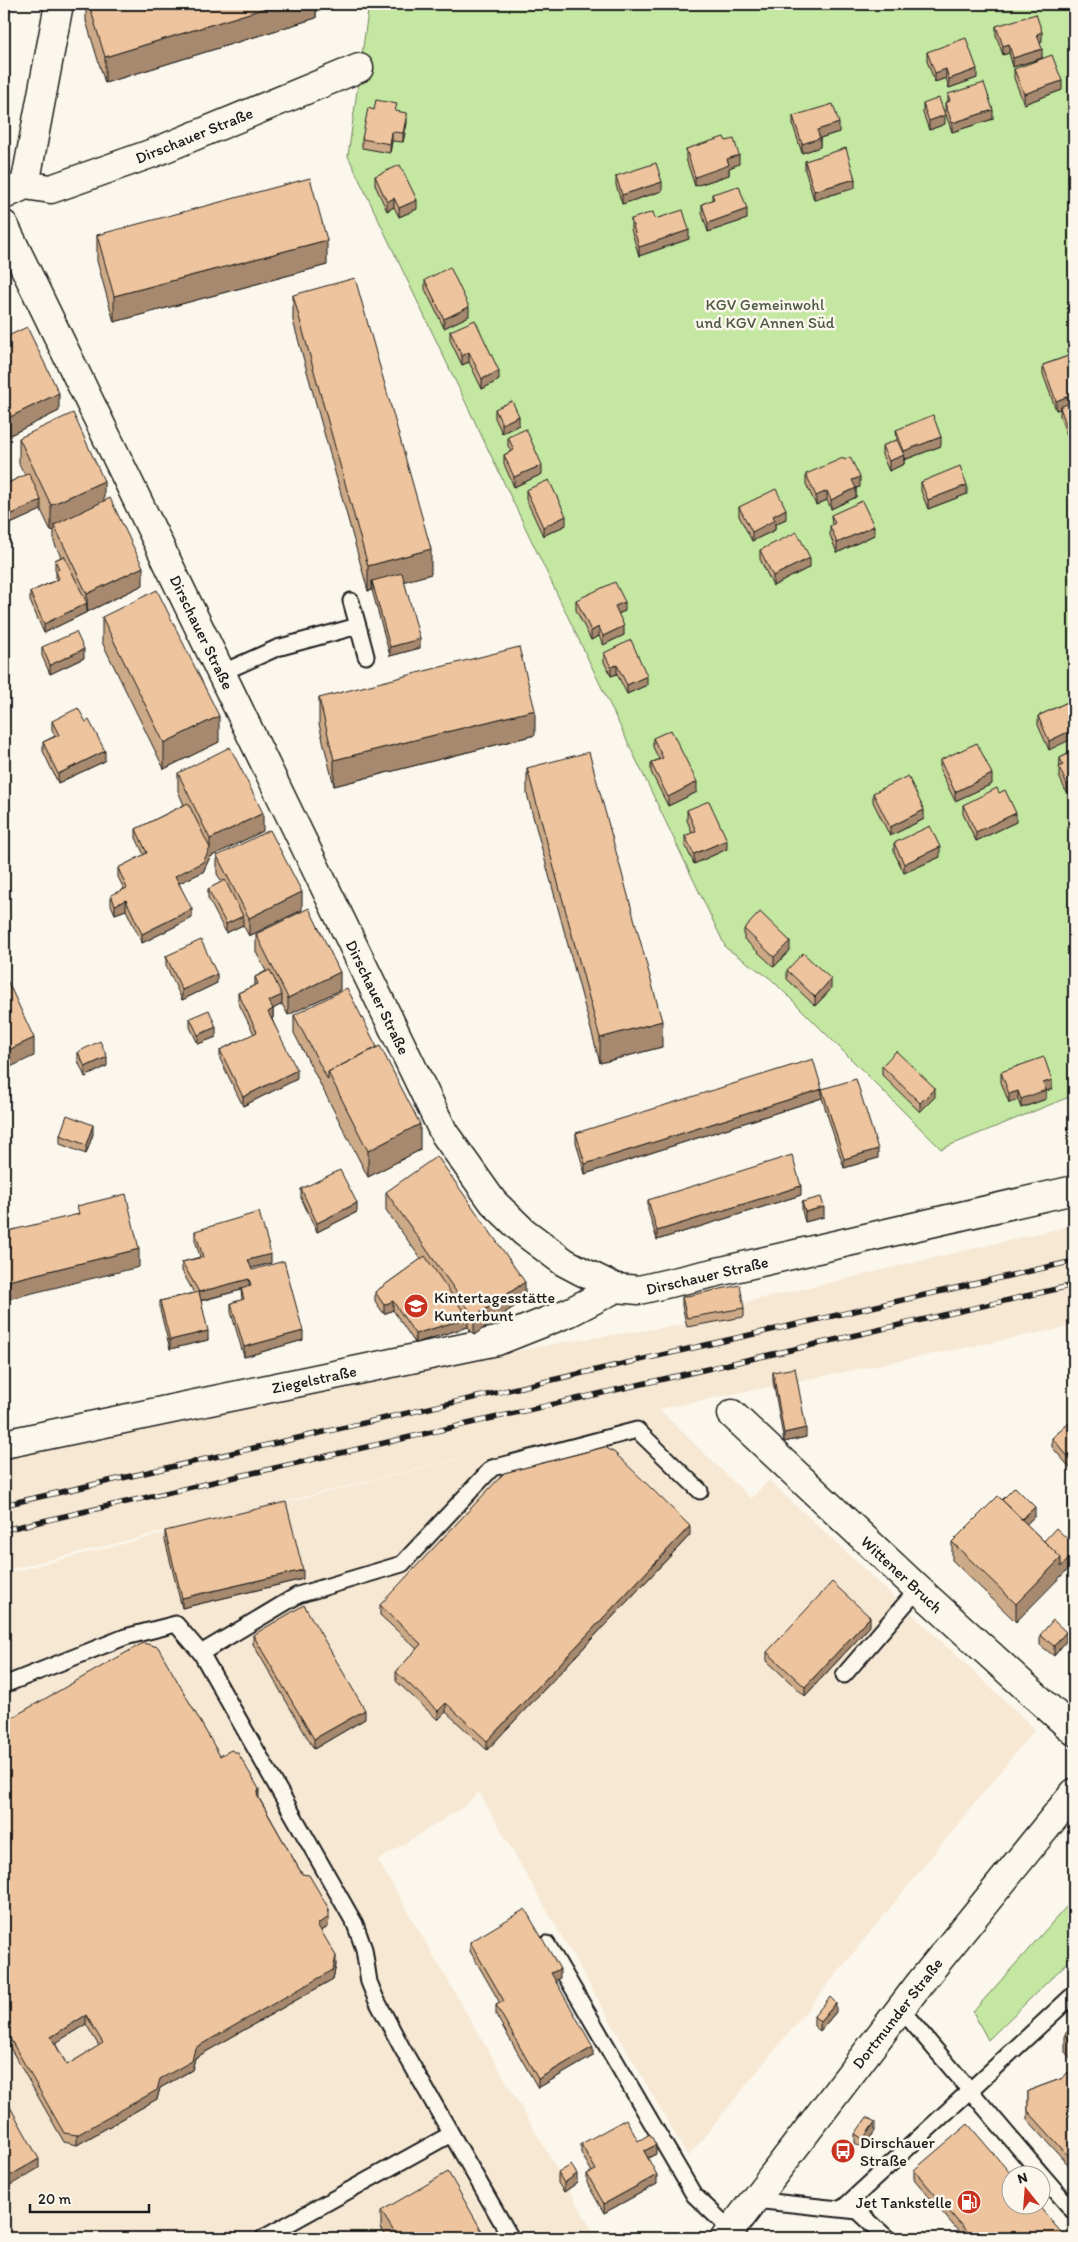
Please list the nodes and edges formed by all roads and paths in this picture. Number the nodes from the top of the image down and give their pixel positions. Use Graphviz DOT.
graph roads {
  1 [pos="59,4"];
  2 [pos="359,68"];
  3 [pos="14,190"];
  4 [pos="4,226"];
  5 [pos="351,600"];
  6 [pos="358,626"];
  7 [pos="366,656"];
  8 [pos="222,673"];
  9 [pos="1074,1190"];
  10 [pos="616,1288"];
  11 [pos="732,1414"];
  12 [pos="4,1444"];
  13 [pos="700,1491"];
  14 [pos="918,1589"];
  15 [pos="201,1652"];
  16 [pos="844,1675"];
  17 [pos="4,1685"];
  18 [pos="1074,1731"];
  19 [pos="1074,1793"];
  20 [pos="547,1944"];
  21 [pos="1074,1994"];
  22 [pos="900,2008"];
  23 [pos="970,2090"];
  24 [pos="451,2134"];
  25 [pos="1032,2164"];
  26 [pos="1050,2185"];
  27 [pos="754,2200"];
  28 [pos="843,2208"];
  29 [pos="1074,2212"];
  30 [pos="728,2234"];
  31 [pos="263,2238"];
  32 [pos="511,2238"];
  33 [pos="887,2238"];
  1 -- 3 [label="street, Dirschauer Straße"];
  2 -- 3 [label="street, Dirschauer Straße"];
  4 -- 8 [label="street, Dirschauer Straße"];
  5 -- 6 [label="lane"];
  6 -- 7 [label="lane"];
  6 -- 8 [label="lane"];
  8 -- 10 [label="street, Dirschauer Straße"];
  9 -- 10 [label="street, Dirschauer Straße"];
  10 -- 12 [label="street, Ziegelstraße"];
  11 -- 14 [label="street, Wittener Bruch"];
  13 -- 15 [label="lane"];
  14 -- 16 [label="lane"];
  14 -- 18 [label="street, Wittener Bruch"];
  15 -- 17 [label="lane"];
  15 -- 24 [label="lane"];
  19 -- 22 [label="street, Dortmunder Straße"];
  20 -- 30 [label="lane"];
  21 -- 23 [label="lane"];
  22 -- 23 [label="lane"];
  22 -- 27 [label="street, Dortmunder Straße"];
  23 -- 25 [label="lane"];
  23 -- 28 [label="lane"];
  24 -- 31 [label="lane"];
  24 -- 32 [label="lane"];
  26 -- 29 [label="lane"];
  27 -- 28 [label="lane"];
  27 -- 30 [label="street, Dortmunder Straße"];
  28 -- 33 [label="lane"];
}
